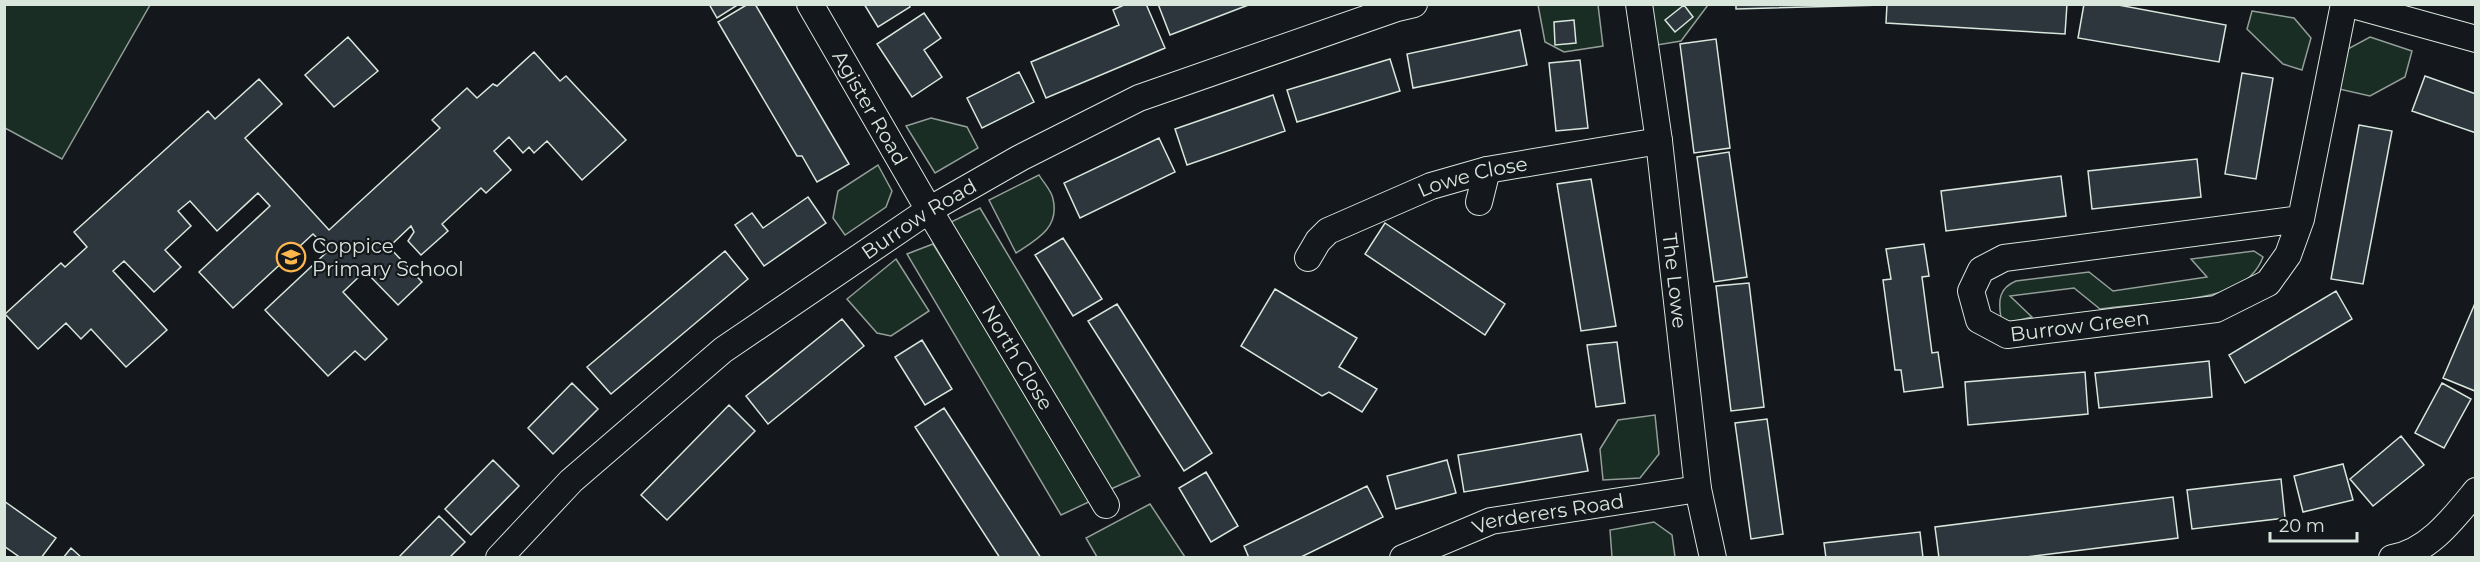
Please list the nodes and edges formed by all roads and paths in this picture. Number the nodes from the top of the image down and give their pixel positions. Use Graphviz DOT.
graph roads {
  1 [pos="810,4"];
  2 [pos="1414,4"];
  3 [pos="1640,4"];
  4 [pos="2344,4"];
  5 [pos="2349,4"];
  6 [pos="2475,39"];
  7 [pos="1659,141"];
  8 [pos="1487,170"];
  9 [pos="1479,202"];
  10 [pos="929,210"];
  11 [pos="2301,219"];
  12 [pos="1308,258"];
  13 [pos="1698,489"];
  14 [pos="2475,491"];
  15 [pos="1106,505"];
  16 [pos="499,558"];
  17 [pos="1403,558"];
  18 [pos="1713,558"];
  19 [pos="2392,558"];
  1 -- 10 [label="street, Agister Road"];
  2 -- 10 [label="street, Burrow Road"];
  3 -- 7 [label="street, The Lowe"];
  4 -- 11 [label="street, Burrow Green"];
  5 -- 6 [label="street"];
  7 -- 8 [label="street, Lowe Close"];
  7 -- 13 [label="street, The Lowe"];
  8 -- 9 [label="street"];
  8 -- 12 [label="street, Lowe Close"];
  10 -- 15 [label="street, North Close"];
  10 -- 16 [label="street, Burrow Road"];
  11 -- 11 [label="street, Burrow Green"];
  13 -- 17 [label="street, Verderers Road"];
  13 -- 18 [label="street, The Lowe"];
  14 -- 19 [label="street"];
}
